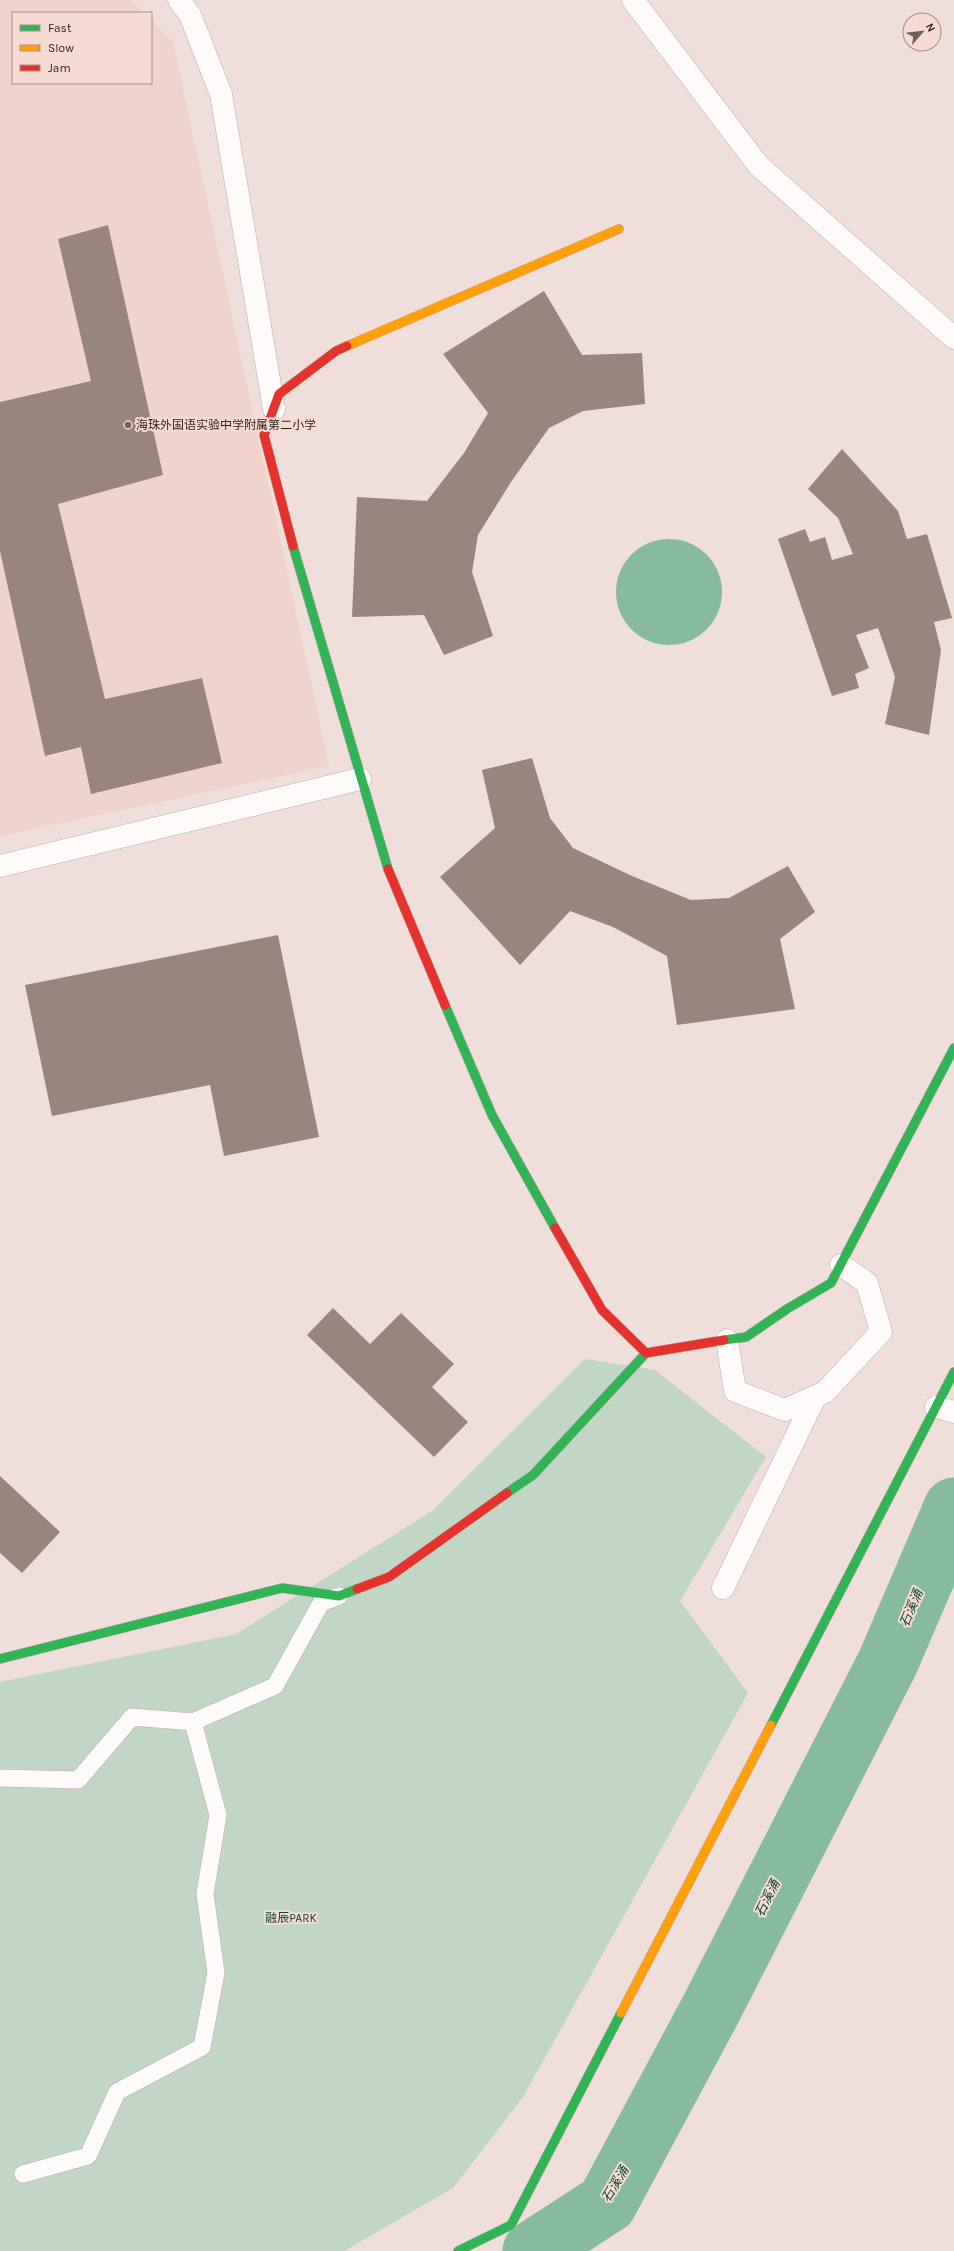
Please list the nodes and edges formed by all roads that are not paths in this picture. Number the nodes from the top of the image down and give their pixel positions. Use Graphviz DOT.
graph roads {
  1 [pos="179,0"];
  2 [pos="633,0"];
  3 [pos="619,229"];
  4 [pos="954,338"];
  5 [pos="274,409"];
  6 [pos="360,779"];
  7 [pos="0,866"];
  8 [pos="954,1048"];
  9 [pos="841,1266"];
  10 [pos="727,1340"];
  11 [pos="646,1353"];
  12 [pos="954,1372"];
  13 [pos="815,1397"];
  14 [pos="945,1409"];
  15 [pos="723,1588"];
  16 [pos="340,1596"];
  17 [pos="0,1659"];
  18 [pos="193,1722"];
  19 [pos="0,1778"];
  20 [pos="23,2174"];
  21 [pos="458,2251"];
  1 -- 5 [label="street"];
  2 -- 4 [label="street"];
  3 -- 5 [label="street"];
  5 -- 6 [label="street"];
  6 -- 7 [label="street"];
  6 -- 11 [label="street"];
  8 -- 9 [label="street"];
  9 -- 10 [label="street"];
  9 -- 13 [label="street"];
  10 -- 11 [label="street"];
  10 -- 13 [label="street"];
  11 -- 16 [label="street"];
  12 -- 14 [label="street"];
  13 -- 15 [label="street"];
  14 -- 21 [label="street"];
  16 -- 17 [label="street"];
  16 -- 18 [label="lane"];
  18 -- 19 [label="lane"];
  18 -- 20 [label="lane"];
}
